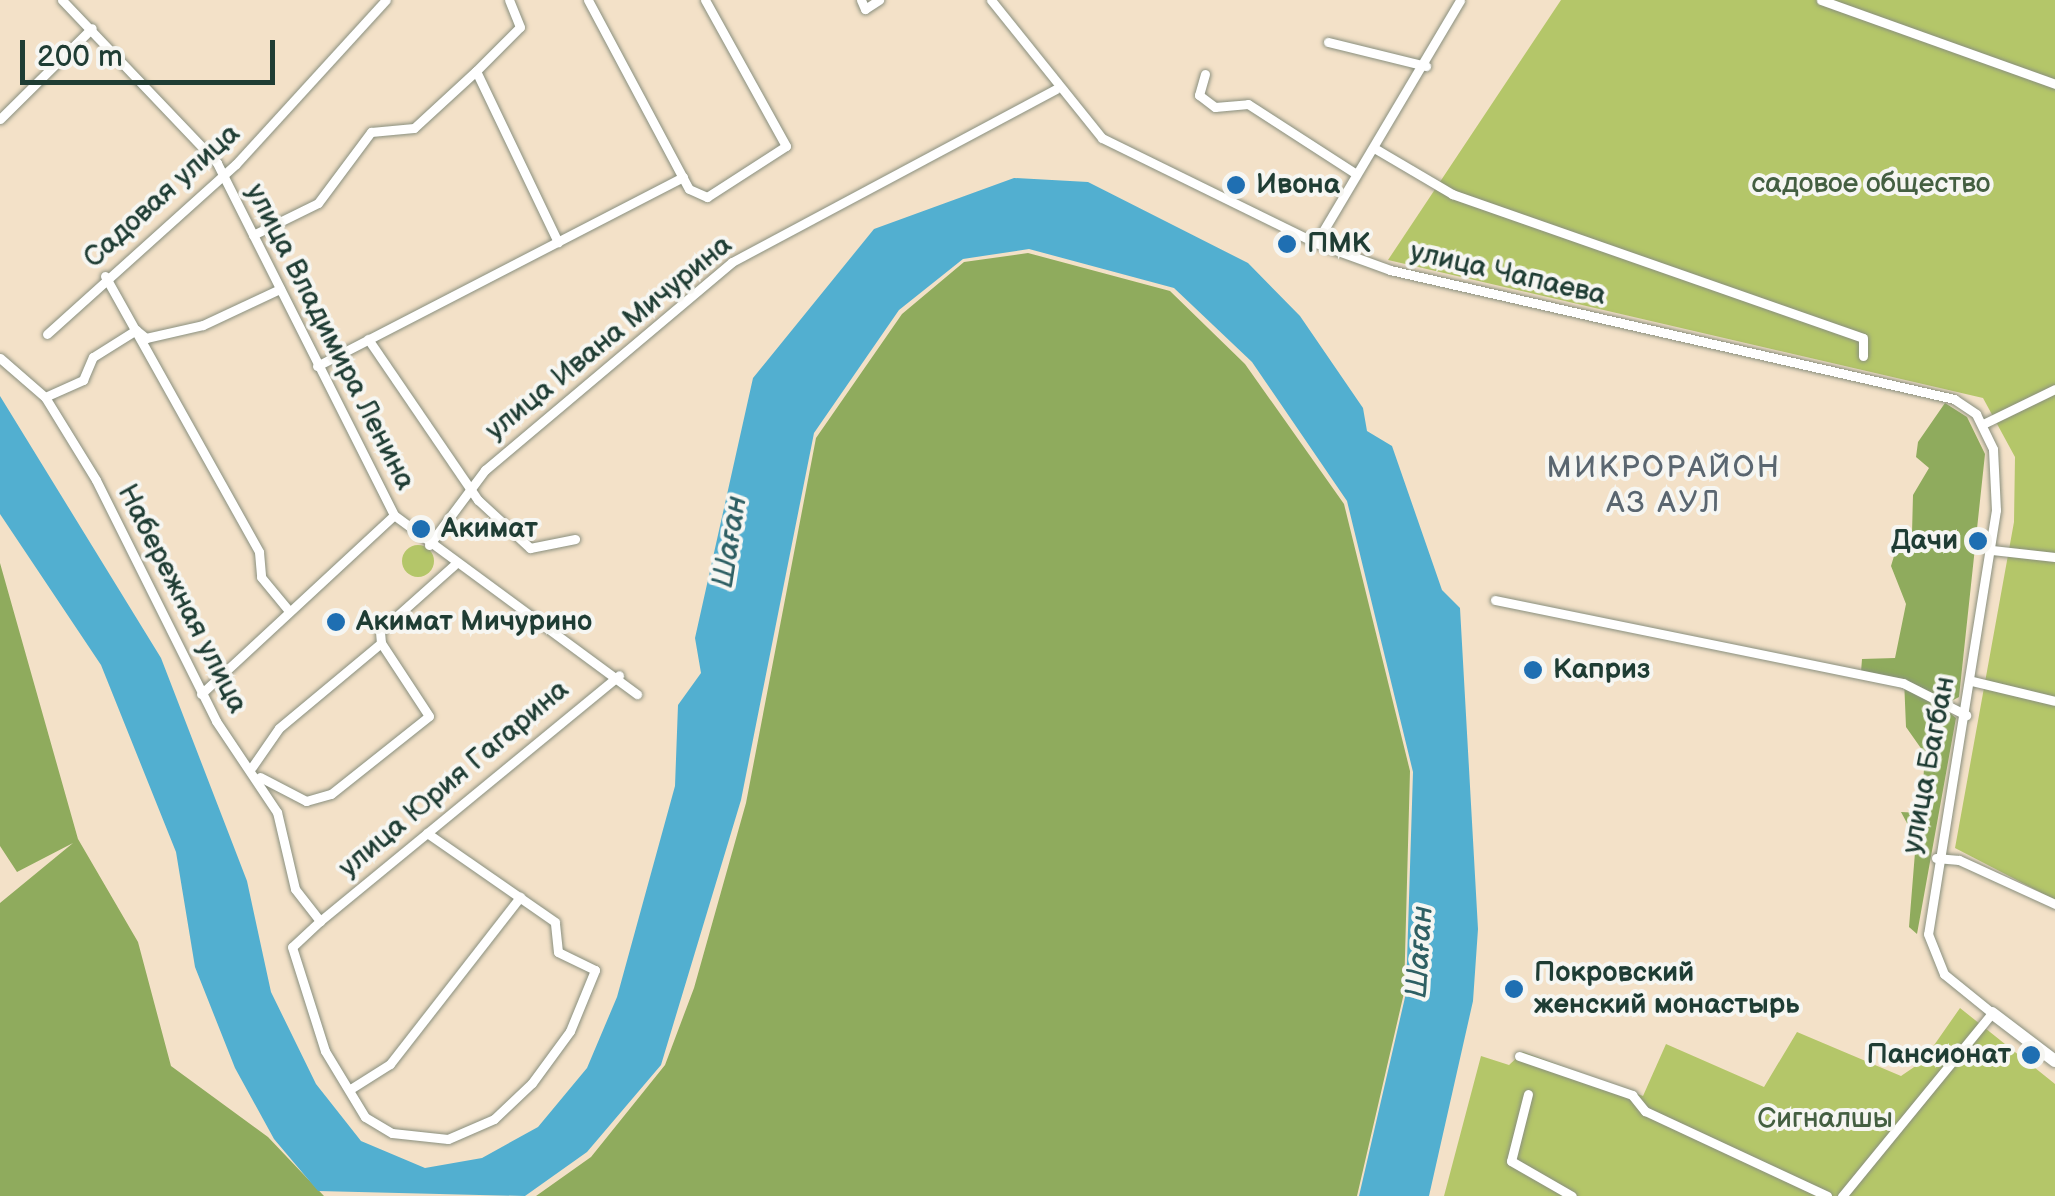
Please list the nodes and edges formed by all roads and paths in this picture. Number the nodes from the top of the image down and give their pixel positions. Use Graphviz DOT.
graph roads {
  1 [pos="62,0"];
  2 [pos="386,0"];
  3 [pos="509,0"];
  4 [pos="588,0"];
  5 [pos="705,0"];
  6 [pos="860,0"];
  7 [pos="879,0"];
  8 [pos="991,0"];
  9 [pos="1460,0"];
  10 [pos="1821,0"];
  11 [pos="92,28"];
  12 [pos="1328,42"];
  13 [pos="1426,66"];
  14 [pos="476,71"];
  15 [pos="1205,74"];
  16 [pos="2055,84"];
  17 [pos="1056,89"];
  18 [pos="0,119"];
  19 [pos="1374,148"];
  20 [pos="223,174"];
  21 [pos="1356,174"];
  22 [pos="682,177"];
  23 [pos="253,235"];
  24 [pos="558,242"];
  25 [pos="1316,243"];
  26 [pos="105,276"];
  27 [pos="280,290"];
  28 [pos="136,330"];
  29 [pos="46,334"];
  30 [pos="368,339"];
  31 [pos="1863,356"];
  32 [pos="0,358"];
  33 [pos="318,366"];
  34 [pos="2055,389"];
  35 [pos="45,397"];
  36 [pos="1983,424"];
  37 [pos="471,488"];
  38 [pos="394,515"];
  39 [pos="575,539"];
  40 [pos="430,545"];
  41 [pos="1992,550"];
  42 [pos="2055,557"];
  43 [pos="454,565"];
  44 [pos="1495,600"];
  45 [pos="288,611"];
  46 [pos="381,643"];
  47 [pos="619,675"];
  48 [pos="1972,680"];
  49 [pos="202,694"];
  50 [pos="637,694"];
  51 [pos="2055,701"];
  52 [pos="1966,716"];
  53 [pos="255,772"];
  54 [pos="427,833"];
  55 [pos="1936,858"];
  56 [pos="520,897"];
  57 [pos="2055,904"];
  58 [pos="320,920"];
  59 [pos="1992,1014"];
  60 [pos="1519,1056"];
  61 [pos="2055,1062"];
  62 [pos="352,1088"];
  63 [pos="1528,1094"];
  64 [pos="1572,1196"];
  65 [pos="1827,1196"];
  66 [pos="1842,1196"];
  1 -- 11 [label="street, улица Владимира Ленина"];
  2 -- 20 [label="street, Садовая улица"];
  3 -- 14 [label="street"];
  4 -- 22 [label="street"];
  5 -- 22 [label="street"];
  6 -- 7 [label="street"];
  8 -- 17 [label="street, улица Чапаева"];
  9 -- 13 [label="street"];
  10 -- 16 [label="street"];
  11 -- 18 [label="street"];
  11 -- 20 [label="street, улица Владимира Ленина"];
  12 -- 13 [label="street"];
  13 -- 19 [label="street"];
  14 -- 23 [label="street"];
  14 -- 24 [label="street"];
  15 -- 21 [label="street"];
  17 -- 25 [label="street, улица Чапаева"];
  17 -- 37 [label="street, улица Ивана Мичурина"];
  19 -- 21 [label="street"];
  19 -- 31 [label="street"];
  20 -- 23 [label="street, улица Владимира Ленина"];
  20 -- 26 [label="street, Садовая улица"];
  21 -- 25 [label="street"];
  22 -- 24 [label="street"];
  23 -- 27 [label="street, улица Владимира Ленина"];
  24 -- 30 [label="street"];
  25 -- 36 [label="street, улица Чапаева"];
  26 -- 28 [label="street"];
  26 -- 29 [label="street, Садовая улица"];
  27 -- 28 [label="street"];
  27 -- 33 [label="street, улица Владимира Ленина"];
  28 -- 35 [label="street"];
  28 -- 45 [label="street"];
  30 -- 33 [label="street"];
  30 -- 37 [label="street"];
  32 -- 35 [label="street, Набережная улица"];
  33 -- 38 [label="street, улица Владимира Ленина"];
  34 -- 36 [label="street"];
  35 -- 49 [label="street, Набережная улица"];
  36 -- 41 [label="street, улица Багбан"];
  37 -- 39 [label="street"];
  37 -- 40 [label="street, улица Ивана Мичурина"];
  38 -- 40 [label="street, улица Владимира Ленина"];
  38 -- 45 [label="street"];
  40 -- 43 [label="street, улица Владимира Ленина"];
  41 -- 42 [label="street"];
  41 -- 48 [label="street, улица Багбан"];
  43 -- 46 [label="street"];
  43 -- 47 [label="street, улица Владимира Ленина"];
  44 -- 52 [label="street"];
  45 -- 49 [label="street"];
  46 -- 53 [label="street"];
  46 -- 53 [label="street"];
  47 -- 50 [label="street, улица Владимира Ленина"];
  47 -- 54 [label="street, улица Юрия Гагарина"];
  48 -- 51 [label="street"];
  48 -- 52 [label="street, улица Багбан"];
  49 -- 53 [label="street, Набережная улица"];
  52 -- 55 [label="street, улица Багбан"];
  53 -- 58 [label="street, Набережная улица"];
  54 -- 56 [label="street"];
  54 -- 58 [label="street, улица Юрия Гагарина"];
  55 -- 57 [label="street"];
  55 -- 59 [label="street, улица Багбан"];
  56 -- 62 [label="street"];
  56 -- 62 [label="street"];
  58 -- 62 [label="street"];
  59 -- 61 [label="street, улица Багбан"];
  59 -- 66 [label="street"];
  60 -- 65 [label="street"];
  63 -- 64 [label="street"];
}
